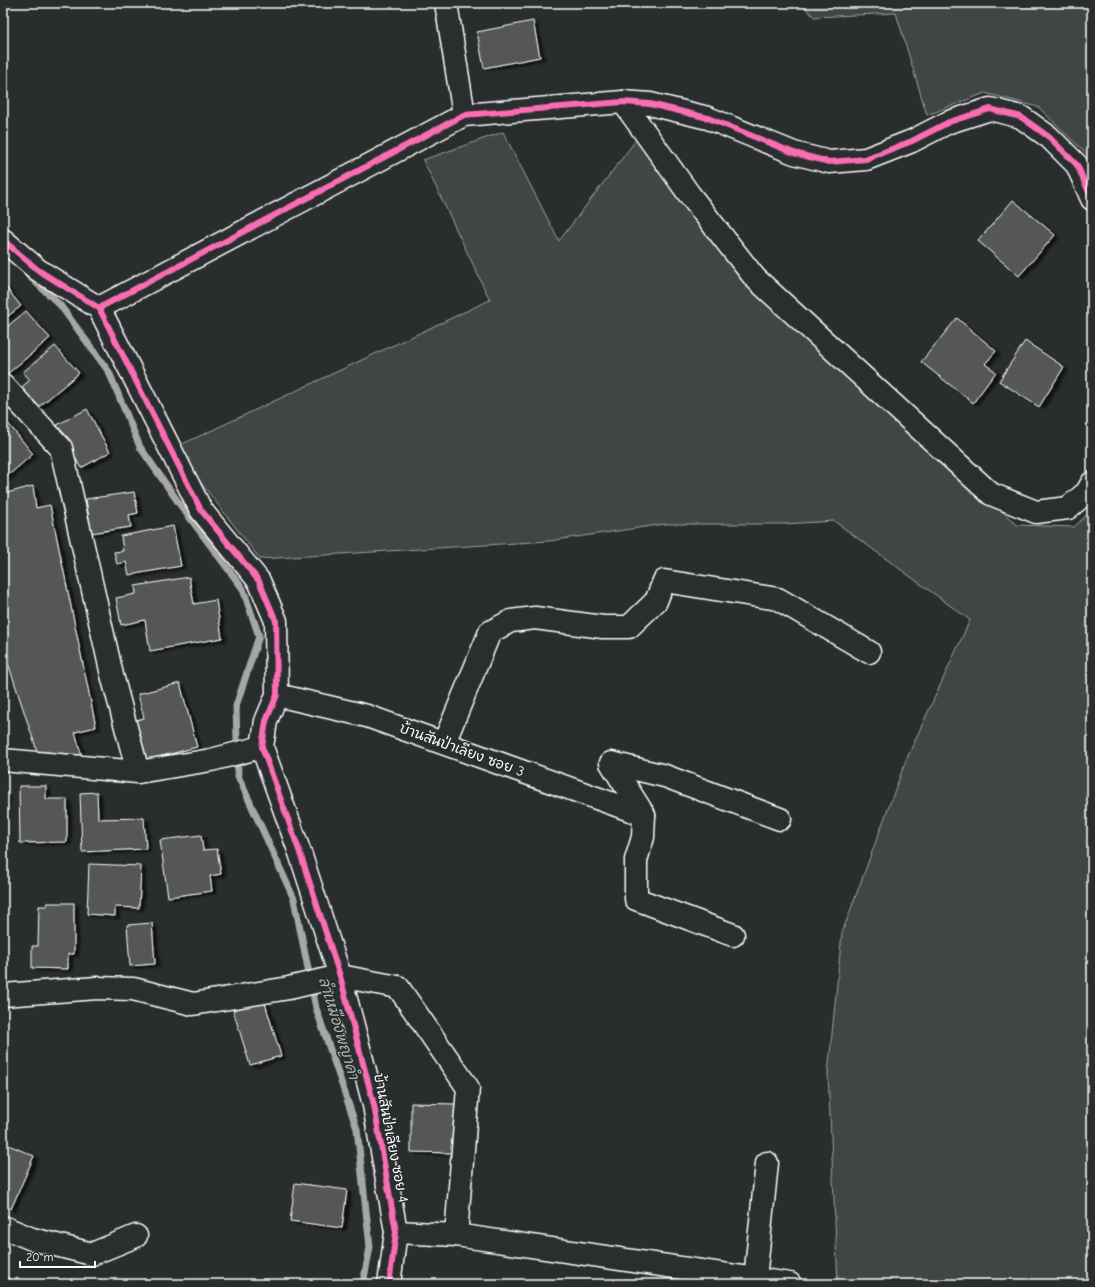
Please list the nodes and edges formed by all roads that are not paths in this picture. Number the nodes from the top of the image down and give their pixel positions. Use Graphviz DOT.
graph roads {
  1 [pos="446,3"];
  2 [pos="623,102"];
  3 [pos="464,115"];
  4 [pos="1092,199"];
  5 [pos="3,240"];
  6 [pos="99,308"];
  7 [pos="3,384"];
  8 [pos="1092,483"];
  9 [pos="869,652"];
  10 [pos="276,695"];
  11 [pos="444,743"];
  12 [pos="262,747"];
  13 [pos="3,760"];
  14 [pos="138,772"];
  15 [pos="644,815"];
  16 [pos="780,819"];
  17 [pos="733,935"];
  18 [pos="333,977"];
  19 [pos="3,995"];
  20 [pos="767,1163"];
  21 [pos="3,1227"];
  22 [pos="396,1232"];
  23 [pos="456,1235"];
  24 [pos="136,1236"];
  25 [pos="755,1279"];
  26 [pos="389,1284"];
  27 [pos="790,1284"];
  1 -- 3 [label="street"];
  2 -- 3 [label="street"];
  2 -- 4 [label="street"];
  2 -- 8 [label="street"];
  3 -- 6 [label="street"];
  5 -- 6 [label="street"];
  6 -- 10 [label="street"];
  7 -- 14 [label="street"];
  9 -- 11 [label="street"];
  10 -- 11 [label="street, บ้านสันป่าเลียง ซอย 3"];
  10 -- 12 [label="street"];
  11 -- 15 [label="street, บ้านสันป่าเลียง ซอย 3"];
  12 -- 14 [label="street"];
  12 -- 18 [label="street, บ้านสันป่าเลียง ซอย 4"];
  13 -- 14 [label="street"];
  15 -- 16 [label="street"];
  15 -- 17 [label="street"];
  18 -- 19 [label="street"];
  18 -- 22 [label="street, บ้านสันป่าเลียง ซอย 4"];
  18 -- 23 [label="street"];
  20 -- 25 [label="street"];
  21 -- 24 [label="street"];
  22 -- 23 [label="street"];
  22 -- 26 [label="street, บ้านสันป่าเลียง ซอย 4"];
  23 -- 25 [label="street"];
  25 -- 27 [label="street"];
}
